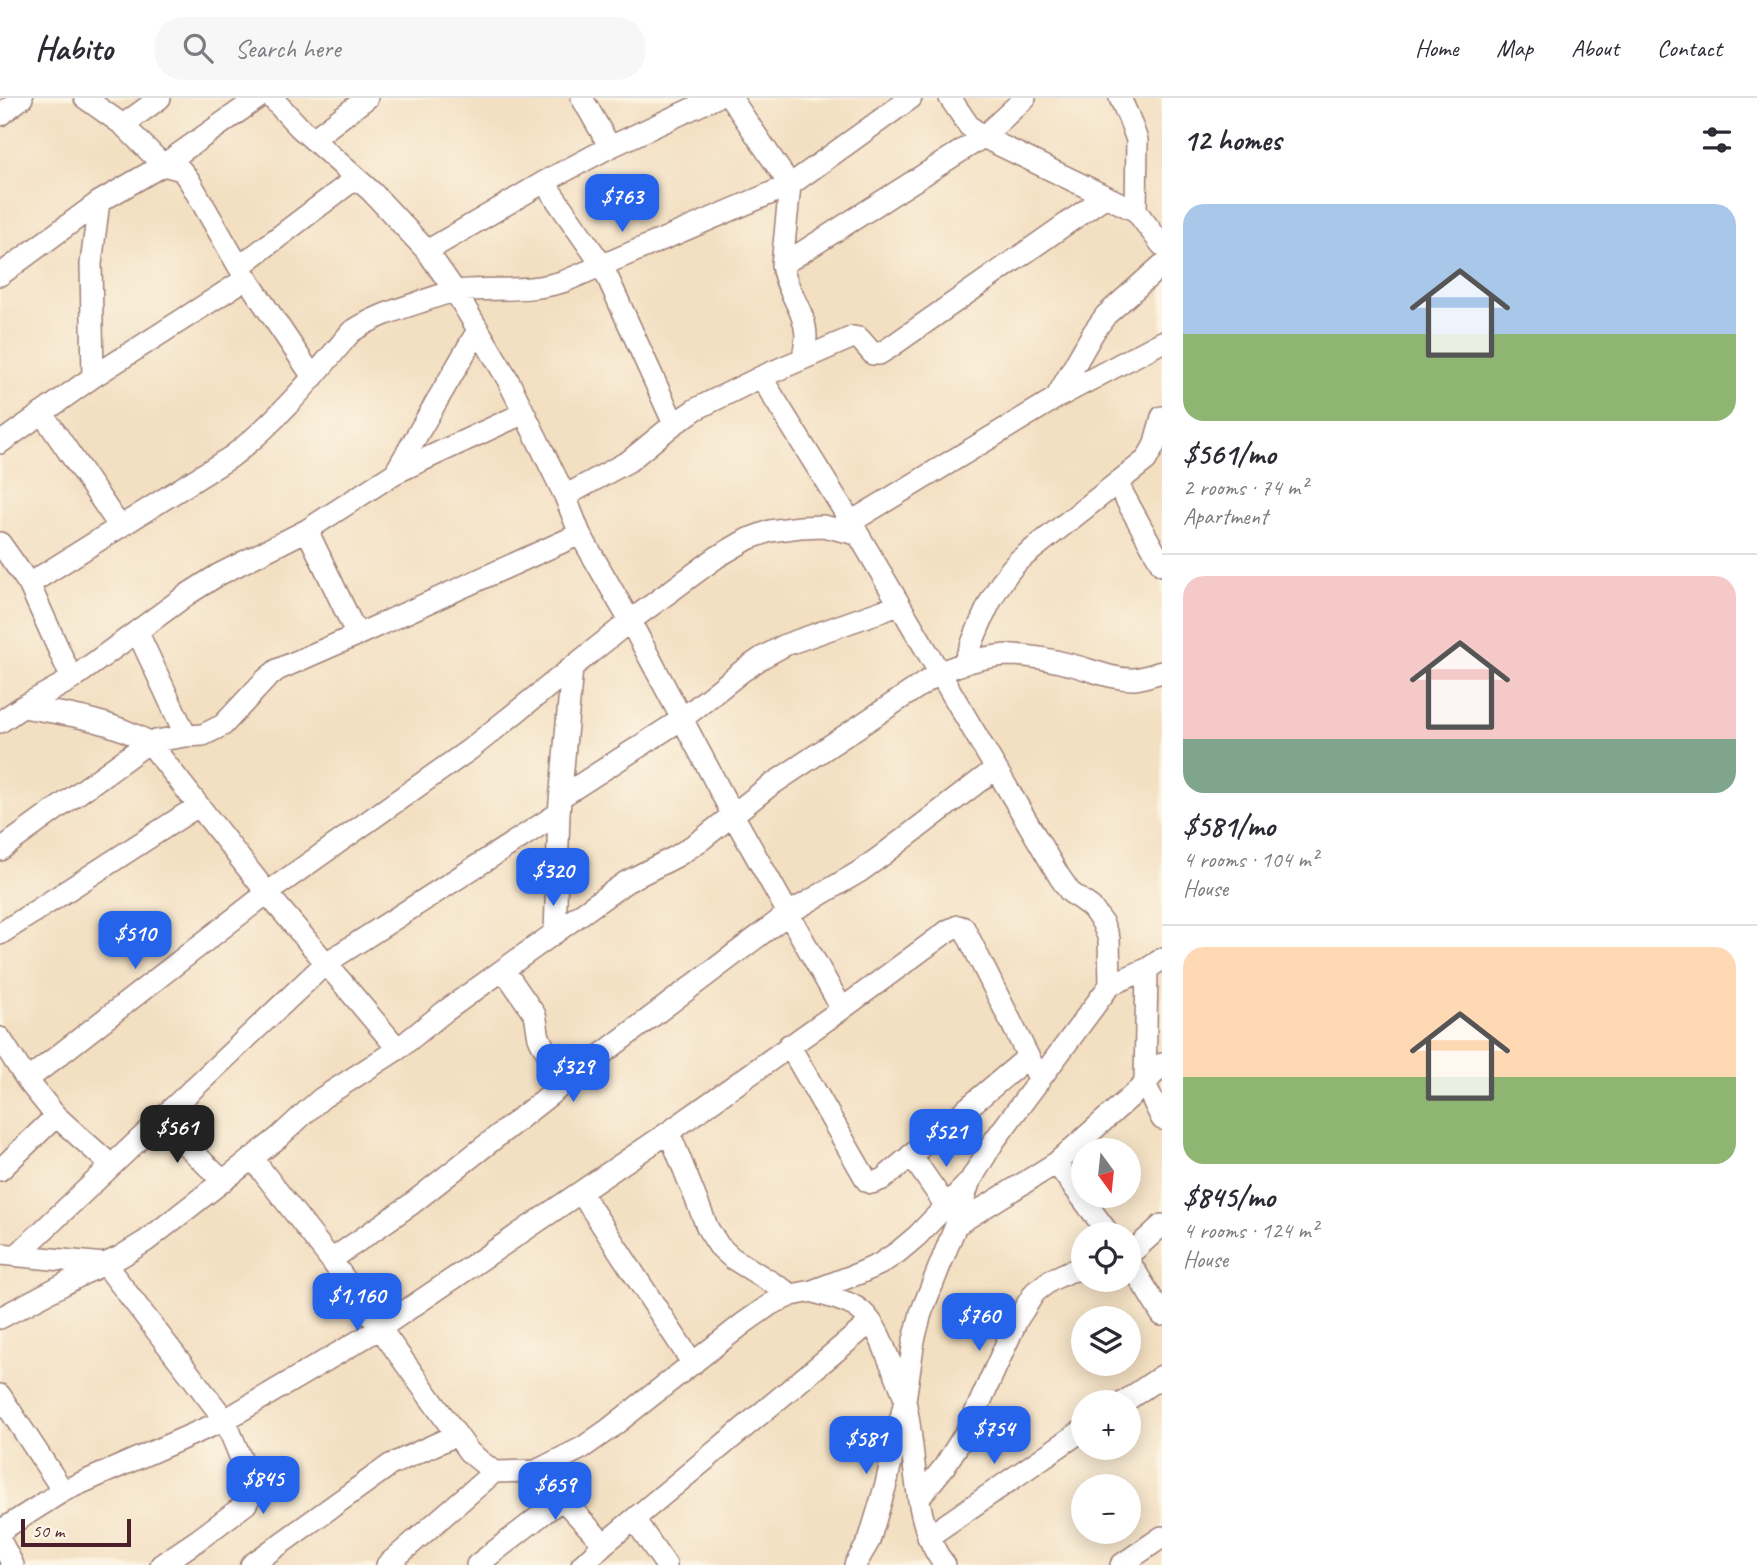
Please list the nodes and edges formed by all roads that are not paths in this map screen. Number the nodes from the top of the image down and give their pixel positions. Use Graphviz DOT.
graph roads {
  1 [pos="22,98"];
  2 [pos="85,98"];
  3 [pos="160,98"];
  4 [pos="258,98"];
  5 [pos="272,98"];
  6 [pos="367,98"];
  7 [pos="582,98"];
  8 [pos="715,98"];
  9 [pos="731,98"];
  10 [pos="911,98"];
  11 [pos="950,98"];
  12 [pos="1025,98"];
  13 [pos="1120,98"];
  14 [pos="0,115"];
  15 [pos="123,125"];
  16 [pos="983,137"];
  17 [pos="313,139"];
  18 [pos="610,147"];
  19 [pos="163,165"];
  20 [pos="356,178"];
  21 [pos="544,182"];
  22 [pos="790,185"];
  23 [pos="1106,196"];
  24 [pos="99,202"];
  25 [pos="1136,211"];
  26 [pos="1162,245"];
  27 [pos="427,251"];
  28 [pos="602,265"];
  29 [pos="782,265"];
  30 [pos="1162,265"];
  31 [pos="243,272"];
  32 [pos="0,275"];
  33 [pos="455,291"];
  34 [pos="478,330"];
  35 [pos="1162,342"];
  36 [pos="803,358"];
  37 [pos="93,377"];
  38 [pos="313,377"];
  39 [pos="761,377"];
  40 [pos="1056,398"];
  41 [pos="42,413"];
  42 [pos="524,413"];
  43 [pos="1162,417"];
  44 [pos="674,424"];
  45 [pos="3,433"];
  46 [pos="395,473"];
  47 [pos="1117,484"];
  48 [pos="565,496"];
  49 [pos="120,527"];
  50 [pos="854,528"];
  51 [pos="307,530"];
  52 [pos="580,534"];
  53 [pos="2,551"];
  54 [pos="1162,565"];
  55 [pos="29,584"];
  56 [pos="899,605"];
  57 [pos="630,621"];
  58 [pos="136,631"];
  59 [pos="357,635"];
  60 [pos="964,663"];
  61 [pos="572,667"];
  62 [pos="1162,672"];
  63 [pos="939,673"];
  64 [pos="72,679"];
  65 [pos="22,707"];
  66 [pos="682,719"];
  67 [pos="0,722"];
  68 [pos="186,736"];
  69 [pos="149,743"];
  70 [pos="995,769"];
  71 [pos="560,805"];
  72 [pos="198,806"];
  73 [pos="733,815"];
  74 [pos="0,850"];
  75 [pos="267,893"];
  76 [pos="789,913"];
  77 [pos="2,928"];
  78 [pos="555,933"];
  79 [pos="326,963"];
  80 [pos="1154,964"];
  81 [pos="504,970"];
  82 [pos="1111,985"];
  83 [pos="842,1009"];
  84 [pos="0,1038"];
  85 [pos="789,1045"];
  86 [pos="398,1049"];
  87 [pos="1028,1057"];
  88 [pos="1162,1064"];
  89 [pos="27,1080"];
  90 [pos="1040,1080"];
  91 [pos="567,1082"];
  92 [pos="1145,1084"];
  93 [pos="56,1116"];
  94 [pos="159,1119"];
  95 [pos="1162,1119"];
  96 [pos="669,1132"];
  97 [pos="911,1155"];
  98 [pos="252,1158"];
  99 [pos="1056,1163"];
  100 [pos="111,1165"];
  101 [pos="0,1170"];
  102 [pos="223,1181"];
  103 [pos="970,1181"];
  104 [pos="581,1193"];
  105 [pos="946,1206"];
  106 [pos="1099,1222"];
  107 [pos="956,1225"];
  108 [pos="1162,1225"];
  109 [pos="1141,1244"];
  110 [pos="8,1255"];
  111 [pos="331,1261"];
  112 [pos="105,1264"];
  113 [pos="1071,1271"];
  114 [pos="1141,1281"];
  115 [pos="802,1293"];
  116 [pos="1162,1315"];
  117 [pos="0,1318"];
  118 [pos="871,1322"];
  119 [pos="380,1329"];
  120 [pos="693,1364"];
  121 [pos="1162,1376"];
  122 [pos="1141,1390"];
  123 [pos="0,1395"];
  124 [pos="905,1400"];
  125 [pos="225,1420"];
  126 [pos="456,1435"];
  127 [pos="1071,1438"];
  128 [pos="537,1471"];
  129 [pos="494,1472"];
  130 [pos="63,1491"];
  131 [pos="919,1498"];
  132 [pos="562,1499"];
  133 [pos="634,1519"];
  134 [pos="0,1531"];
  135 [pos="928,1537"];
  136 [pos="1162,1537"];
  137 [pos="0,1540"];
  138 [pos="604,1544"];
  139 [pos="13,1565"];
  140 [pos="161,1565"];
  141 [pos="251,1565"];
  142 [pos="387,1565"];
  143 [pos="477,1565"];
  144 [pos="582,1565"];
  145 [pos="666,1565"];
  146 [pos="855,1565"];
  147 [pos="946,1565"];
  148 [pos="1121,1565"];
  1 -- 14 [label="street"];
  2 -- 15 [label="street"];
  3 -- 15 [label="street"];
  4 -- 19 [label="street"];
  5 -- 17 [label="street"];
  6 -- 17 [label="street"];
  7 -- 18 [label="street"];
  8 -- 18 [label="street"];
  9 -- 22 [label="street"];
  10 -- 22 [label="street"];
  11 -- 16 [label="street"];
  12 -- 16 [label="street"];
  13 -- 25 [label="street"];
  15 -- 19 [label="street"];
  16 -- 23 [label="street"];
  16 -- 29 [label="street"];
  17 -- 20 [label="street"];
  18 -- 21 [label="street"];
  19 -- 24 [label="street"];
  19 -- 31 [label="street"];
  20 -- 27 [label="street"];
  20 -- 31 [label="street"];
  21 -- 27 [label="street"];
  21 -- 28 [label="street"];
  22 -- 28 [label="street"];
  22 -- 29 [label="street"];
  23 -- 25 [label="street"];
  23 -- 36 [label="street"];
  24 -- 32 [label="street"];
  24 -- 37 [label="street"];
  25 -- 26 [label="street"];
  27 -- 33 [label="street"];
  28 -- 33 [label="street"];
  28 -- 44 [label="street"];
  29 -- 36 [label="street"];
  30 -- 40 [label="street"];
  31 -- 37 [label="street"];
  31 -- 38 [label="street"];
  33 -- 34 [label="street"];
  33 -- 38 [label="street"];
  34 -- 42 [label="street"];
  34 -- 46 [label="street"];
  35 -- 40 [label="street"];
  36 -- 39 [label="street"];
  37 -- 41 [label="street"];
  38 -- 49 [label="street"];
  39 -- 44 [label="street"];
  39 -- 50 [label="street"];
  40 -- 50 [label="street"];
  41 -- 45 [label="street"];
  41 -- 49 [label="street"];
  42 -- 46 [label="street"];
  42 -- 48 [label="street"];
  43 -- 47 [label="street"];
  44 -- 48 [label="street"];
  46 -- 51 [label="street"];
  47 -- 54 [label="street"];
  47 -- 60 [label="street"];
  48 -- 52 [label="street"];
  49 -- 55 [label="street"];
  50 -- 56 [label="street"];
  50 -- 57 [label="street"];
  51 -- 58 [label="street"];
  51 -- 59 [label="street"];
  52 -- 57 [label="street"];
  52 -- 59 [label="street"];
  53 -- 55 [label="street"];
  55 -- 64 [label="street"];
  56 -- 63 [label="street"];
  56 -- 66 [label="street"];
  57 -- 61 [label="street"];
  57 -- 66 [label="street"];
  58 -- 64 [label="street"];
  58 -- 68 [label="street"];
  59 -- 68 [label="street"];
  60 -- 62 [label="street"];
  60 -- 63 [label="street"];
  61 -- 71 [label="street"];
  61 -- 75 [label="street"];
  63 -- 70 [label="street"];
  63 -- 73 [label="street"];
  64 -- 65 [label="street"];
  65 -- 67 [label="street"];
  65 -- 69 [label="street"];
  66 -- 71 [label="street"];
  66 -- 73 [label="street"];
  68 -- 69 [label="street"];
  69 -- 72 [label="street"];
  69 -- 74 [label="street"];
  70 -- 76 [label="street"];
  70 -- 82 [label="street"];
  71 -- 78 [label="street"];
  71 -- 79 [label="street"];
  72 -- 75 [label="street"];
  72 -- 77 [label="street"];
  73 -- 76 [label="street"];
  73 -- 78 [label="street"];
  75 -- 79 [label="street"];
  75 -- 89 [label="street"];
  76 -- 83 [label="street"];
  76 -- 91 [label="street"];
  78 -- 81 [label="street"];
  79 -- 86 [label="street"];
  79 -- 94 [label="street"];
  80 -- 82 [label="street"];
  80 -- 92 [label="street"];
  81 -- 86 [label="street"];
  81 -- 91 [label="street"];
  82 -- 90 [label="street"];
  83 -- 85 [label="street"];
  83 -- 87 [label="street"];
  84 -- 89 [label="street"];
  85 -- 96 [label="street"];
  85 -- 97 [label="street"];
  86 -- 98 [label="street"];
  87 -- 90 [label="street"];
  87 -- 97 [label="street"];
  88 -- 92 [label="street"];
  89 -- 93 [label="street"];
  90 -- 103 [label="street"];
  91 -- 111 [label="street"];
  92 -- 95 [label="street"];
  92 -- 99 [label="street"];
  93 -- 100 [label="street"];
  93 -- 101 [label="street"];
  94 -- 100 [label="street"];
  94 -- 102 [label="street"];
  96 -- 104 [label="street"];
  96 -- 115 [label="street"];
  97 -- 105 [label="street"];
  98 -- 102 [label="street"];
  98 -- 111 [label="street"];
  99 -- 106 [label="street"];
  99 -- 107 [label="street"];
  100 -- 110 [label="street"];
  102 -- 112 [label="street"];
  103 -- 105 [label="street"];
  103 -- 107 [label="street"];
  104 -- 119 [label="street"];
  104 -- 120 [label="street"];
  105 -- 115 [label="street"];
  107 -- 124 [label="street"];
  108 -- 109 [label="street"];
  110 -- 112 [label="street"];
  111 -- 119 [label="street"];
  112 -- 117 [label="street"];
  112 -- 125 [label="street"];
  113 -- 131 [label="street"];
  114 -- 116 [label="street"];
  115 -- 118 [label="street"];
  115 -- 120 [label="street"];
  118 -- 124 [label="street"];
  118 -- 133 [label="street"];
  119 -- 125 [label="street"];
  119 -- 126 [label="street"];
  120 -- 128 [label="street"];
  121 -- 122 [label="street"];
  123 -- 130 [label="street"];
  124 -- 131 [label="street"];
  124 -- 146 [label="street"];
  125 -- 130 [label="street"];
  125 -- 140 [label="street"];
  126 -- 129 [label="street"];
  126 -- 141 [label="street"];
  127 -- 135 [label="street"];
  128 -- 129 [label="street"];
  128 -- 132 [label="street"];
  129 -- 142 [label="street"];
  130 -- 134 [label="street"];
  131 -- 135 [label="street"];
  132 -- 138 [label="street"];
  132 -- 143 [label="street"];
  133 -- 138 [label="street"];
  133 -- 145 [label="street"];
  135 -- 147 [label="street"];
  136 -- 148 [label="street"];
  137 -- 139 [label="street"];
  138 -- 144 [label="street"];
}
